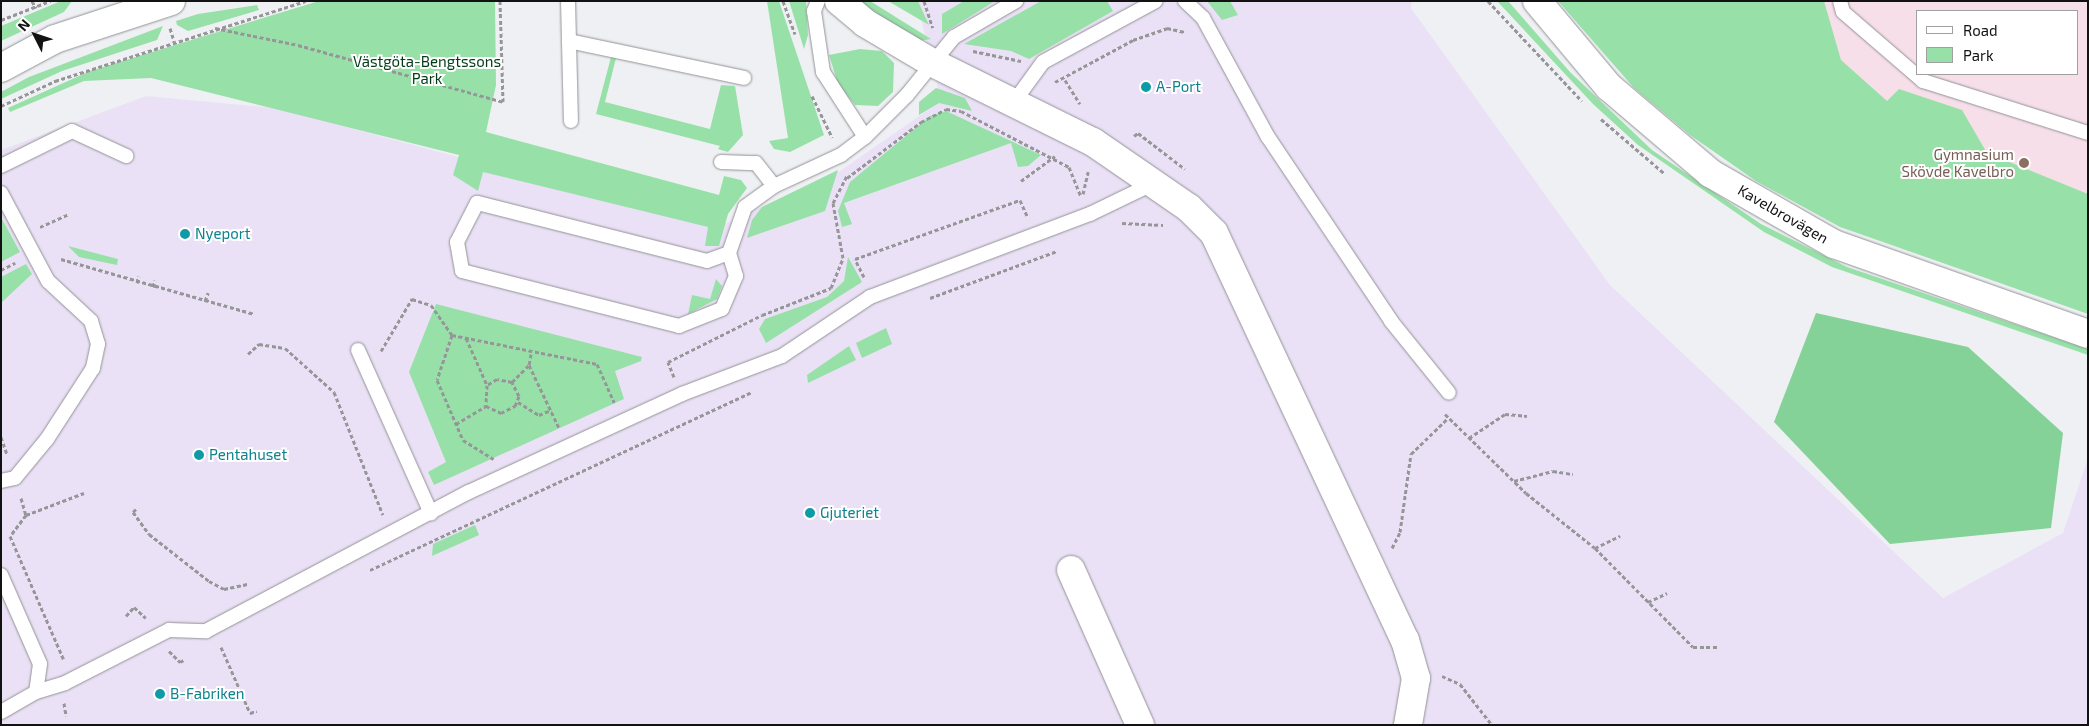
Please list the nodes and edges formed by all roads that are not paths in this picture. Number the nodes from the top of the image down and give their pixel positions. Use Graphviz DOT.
graph roads {
  1 [pos="171,1"];
  2 [pos="568,1"];
  3 [pos="818,1"];
  4 [pos="839,1"];
  5 [pos="1016,1"];
  6 [pos="1156,1"];
  7 [pos="1186,1"];
  8 [pos="1537,1"];
  9 [pos="1840,1"];
  10 [pos="116,9"];
  11 [pos="569,41"];
  12 [pos="931,62"];
  13 [pos="1,68"];
  14 [pos="744,78"];
  15 [pos="1014,102"];
  16 [pos="571,121"];
  17 [pos="2088,133"];
  18 [pos="865,137"];
  19 [pos="126,156"];
  20 [pos="720,162"];
  21 [pos="1,166"];
  22 [pos="1154,183"];
  23 [pos="774,186"];
  24 [pos="1,193"];
  25 [pos="729,253"];
  26 [pos="2088,334"];
  27 [pos="358,350"];
  28 [pos="1449,393"];
  29 [pos="1,482"];
  30 [pos="432,513"];
  31 [pos="1071,570"];
  32 [pos="1,575"];
  33 [pos="36,692"];
  34 [pos="1,712"];
  35 [pos="1140,725"];
  36 [pos="1408,725"];
  1 -- 10 [label="street"];
  2 -- 11 [label="lane"];
  3 -- 18 [label="lane"];
  4 -- 12 [label="street"];
  5 -- 12 [label="lane"];
  6 -- 15 [label="lane"];
  7 -- 28 [label="lane"];
  8 -- 26 [label="street, Kavelbrovägen"];
  9 -- 17 [label="lane"];
  10 -- 13 [label="street"];
  11 -- 14 [label="lane"];
  11 -- 16 [label="lane"];
  12 -- 15 [label="street"];
  12 -- 18 [label="lane"];
  15 -- 22 [label="street"];
  18 -- 23 [label="lane"];
  19 -- 21 [label="lane"];
  20 -- 23 [label="lane"];
  22 -- 30 [label="lane"];
  22 -- 36 [label="street"];
  23 -- 25 [label="lane"];
  24 -- 29 [label="lane"];
  25 -- 25 [label="lane"];
  27 -- 30 [label="lane"];
  30 -- 33 [label="lane"];
  31 -- 35 [label="street"];
  32 -- 33 [label="lane"];
  33 -- 34 [label="lane"];
}
